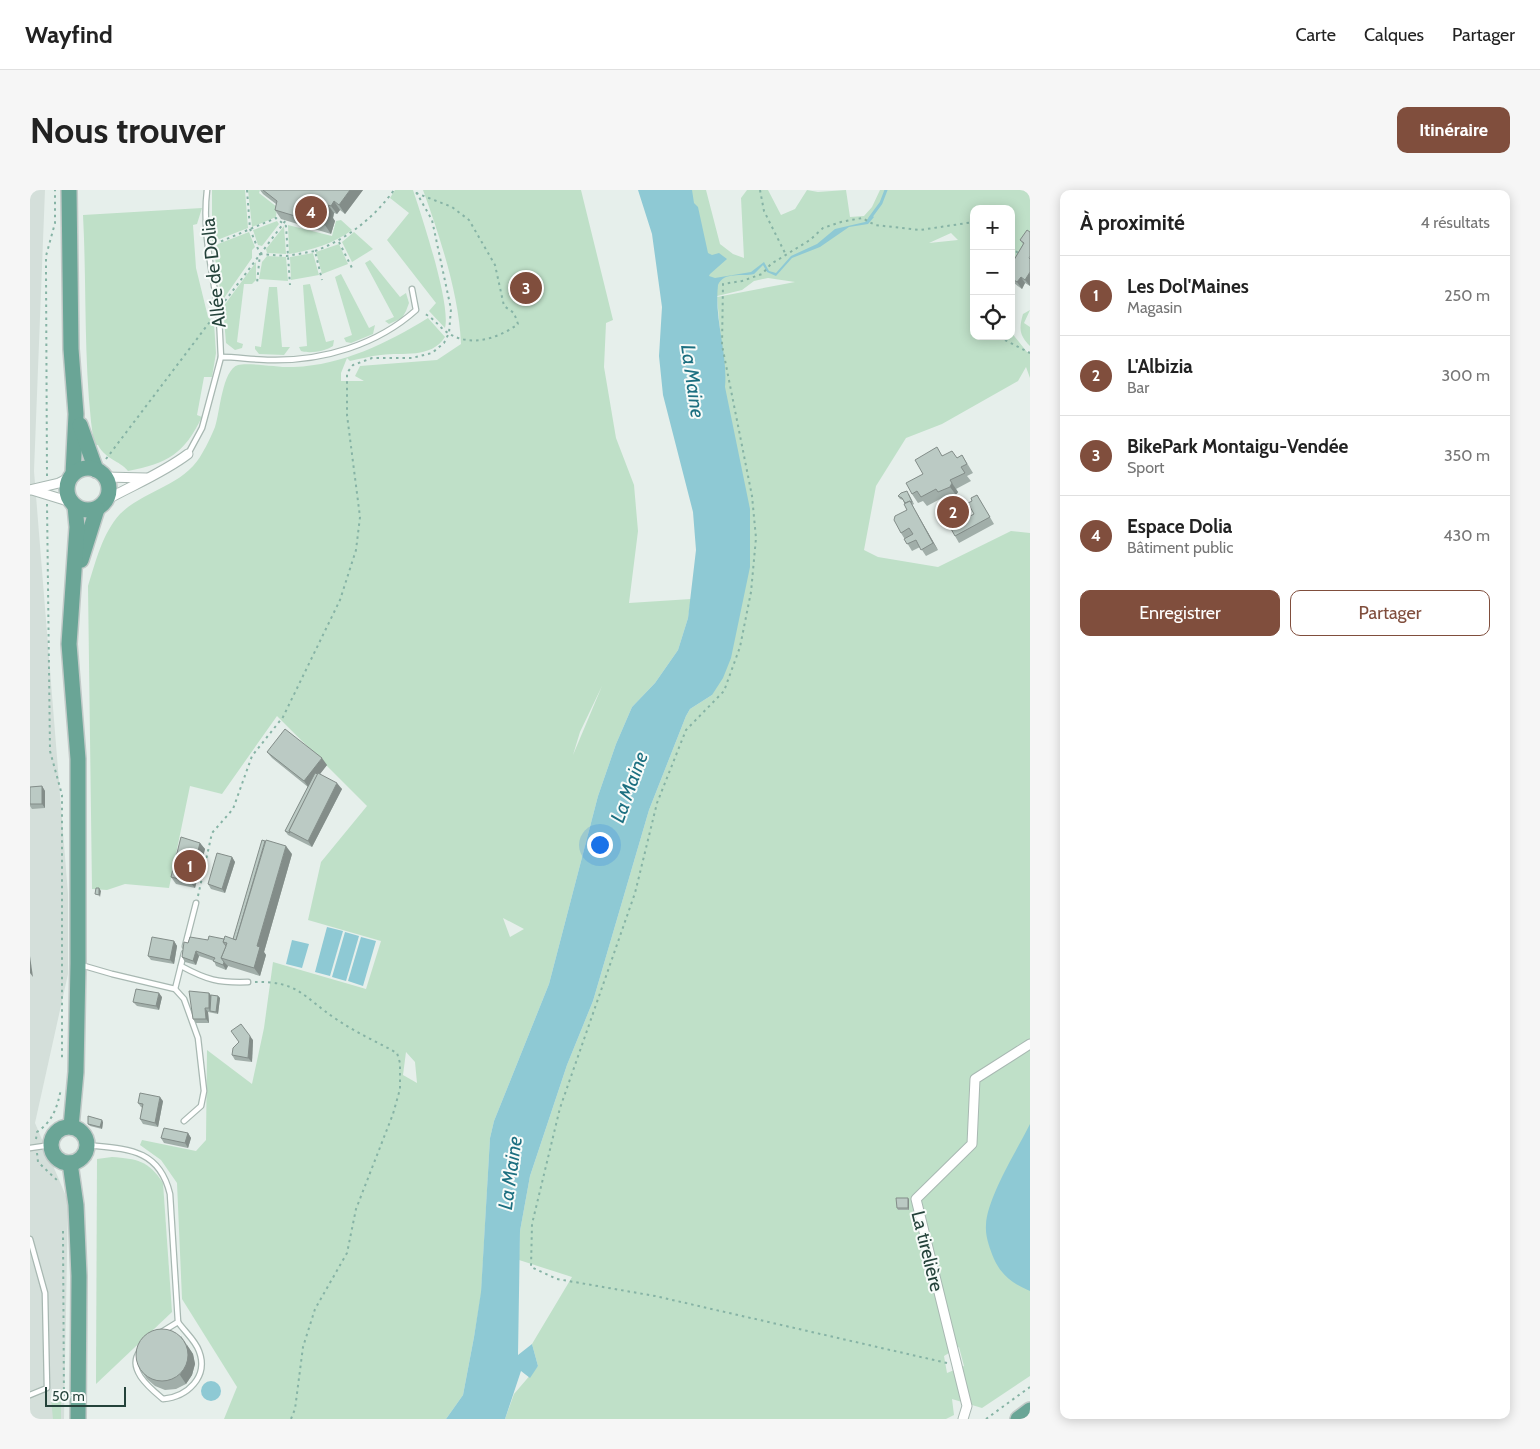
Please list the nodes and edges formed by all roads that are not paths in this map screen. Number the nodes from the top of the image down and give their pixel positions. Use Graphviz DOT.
graph roads {
  1 [pos="68,190"];
  2 [pos="207,190"];
  3 [pos="412,289"];
  4 [pos="221,357"];
  5 [pos="76,414"];
  6 [pos="188,454"];
  7 [pos="100,473"];
  8 [pos="72,476"];
  9 [pos="146,478"];
  10 [pos="31,490"];
  11 [pos="47,490"];
  12 [pos="73,504"];
  13 [pos="101,505"];
  14 [pos="71,596"];
  15 [pos="196,903"];
  16 [pos="78,964"];
  17 [pos="181,966"];
  18 [pos="248,982"];
  19 [pos="175,989"];
  20 [pos="1030,1044"];
  21 [pos="184,1121"];
  22 [pos="71,1128"];
  23 [pos="87,1145"];
  24 [pos="44,1146"];
  25 [pos="30,1148"];
  26 [pos="70,1163"];
  27 [pos="30,1239"];
  28 [pos="178,1322"];
  29 [pos="154,1337"];
  30 [pos="142,1349"];
  31 [pos="30,1395"];
  32 [pos="1030,1410"];
  33 [pos="78,1419"];
  34 [pos="963,1419"];
  35 [pos="1018,1419"];
  1 -- 5 [label="main road"];
  2 -- 4 [label="lane, Allée de Dolia"];
  3 -- 4 [label="lane"];
  4 -- 6 [label="lane, Allée de Dolia"];
  5 -- 7 [label="main road"];
  5 -- 8 [label="main road"];
  6 -- 9 [label="street, Allée de Dolia"];
  7 -- 8 [label="main road"];
  7 -- 9 [label="street, Allée de Dolia"];
  7 -- 13 [label="main road"];
  8 -- 11 [label="street"];
  8 -- 12 [label="main road"];
  9 -- 13 [label="street, Allée de Dolia"];
  10 -- 11 [label="street"];
  11 -- 12 [label="street"];
  12 -- 13 [label="main road"];
  12 -- 14 [label="main road"];
  13 -- 14 [label="main road"];
  14 -- 16 [label="main road"];
  15 -- 17 [label="lane"];
  16 -- 19 [label="lane"];
  16 -- 22 [label="main road"];
  17 -- 18 [label="lane"];
  17 -- 19 [label="lane"];
  19 -- 21 [label="lane"];
  20 -- 34 [label="street, La tirelière"];
  22 -- 23 [label="main road"];
  22 -- 24 [label="main road"];
  23 -- 26 [label="main road"];
  23 -- 28 [label="lane"];
  24 -- 25 [label="lane"];
  24 -- 26 [label="main road"];
  26 -- 33 [label="main road"];
  27 -- 31 [label="lane"];
  28 -- 29 [label="lane"];
  28 -- 30 [label="lane"];
  32 -- 35 [label="main road"];
}
